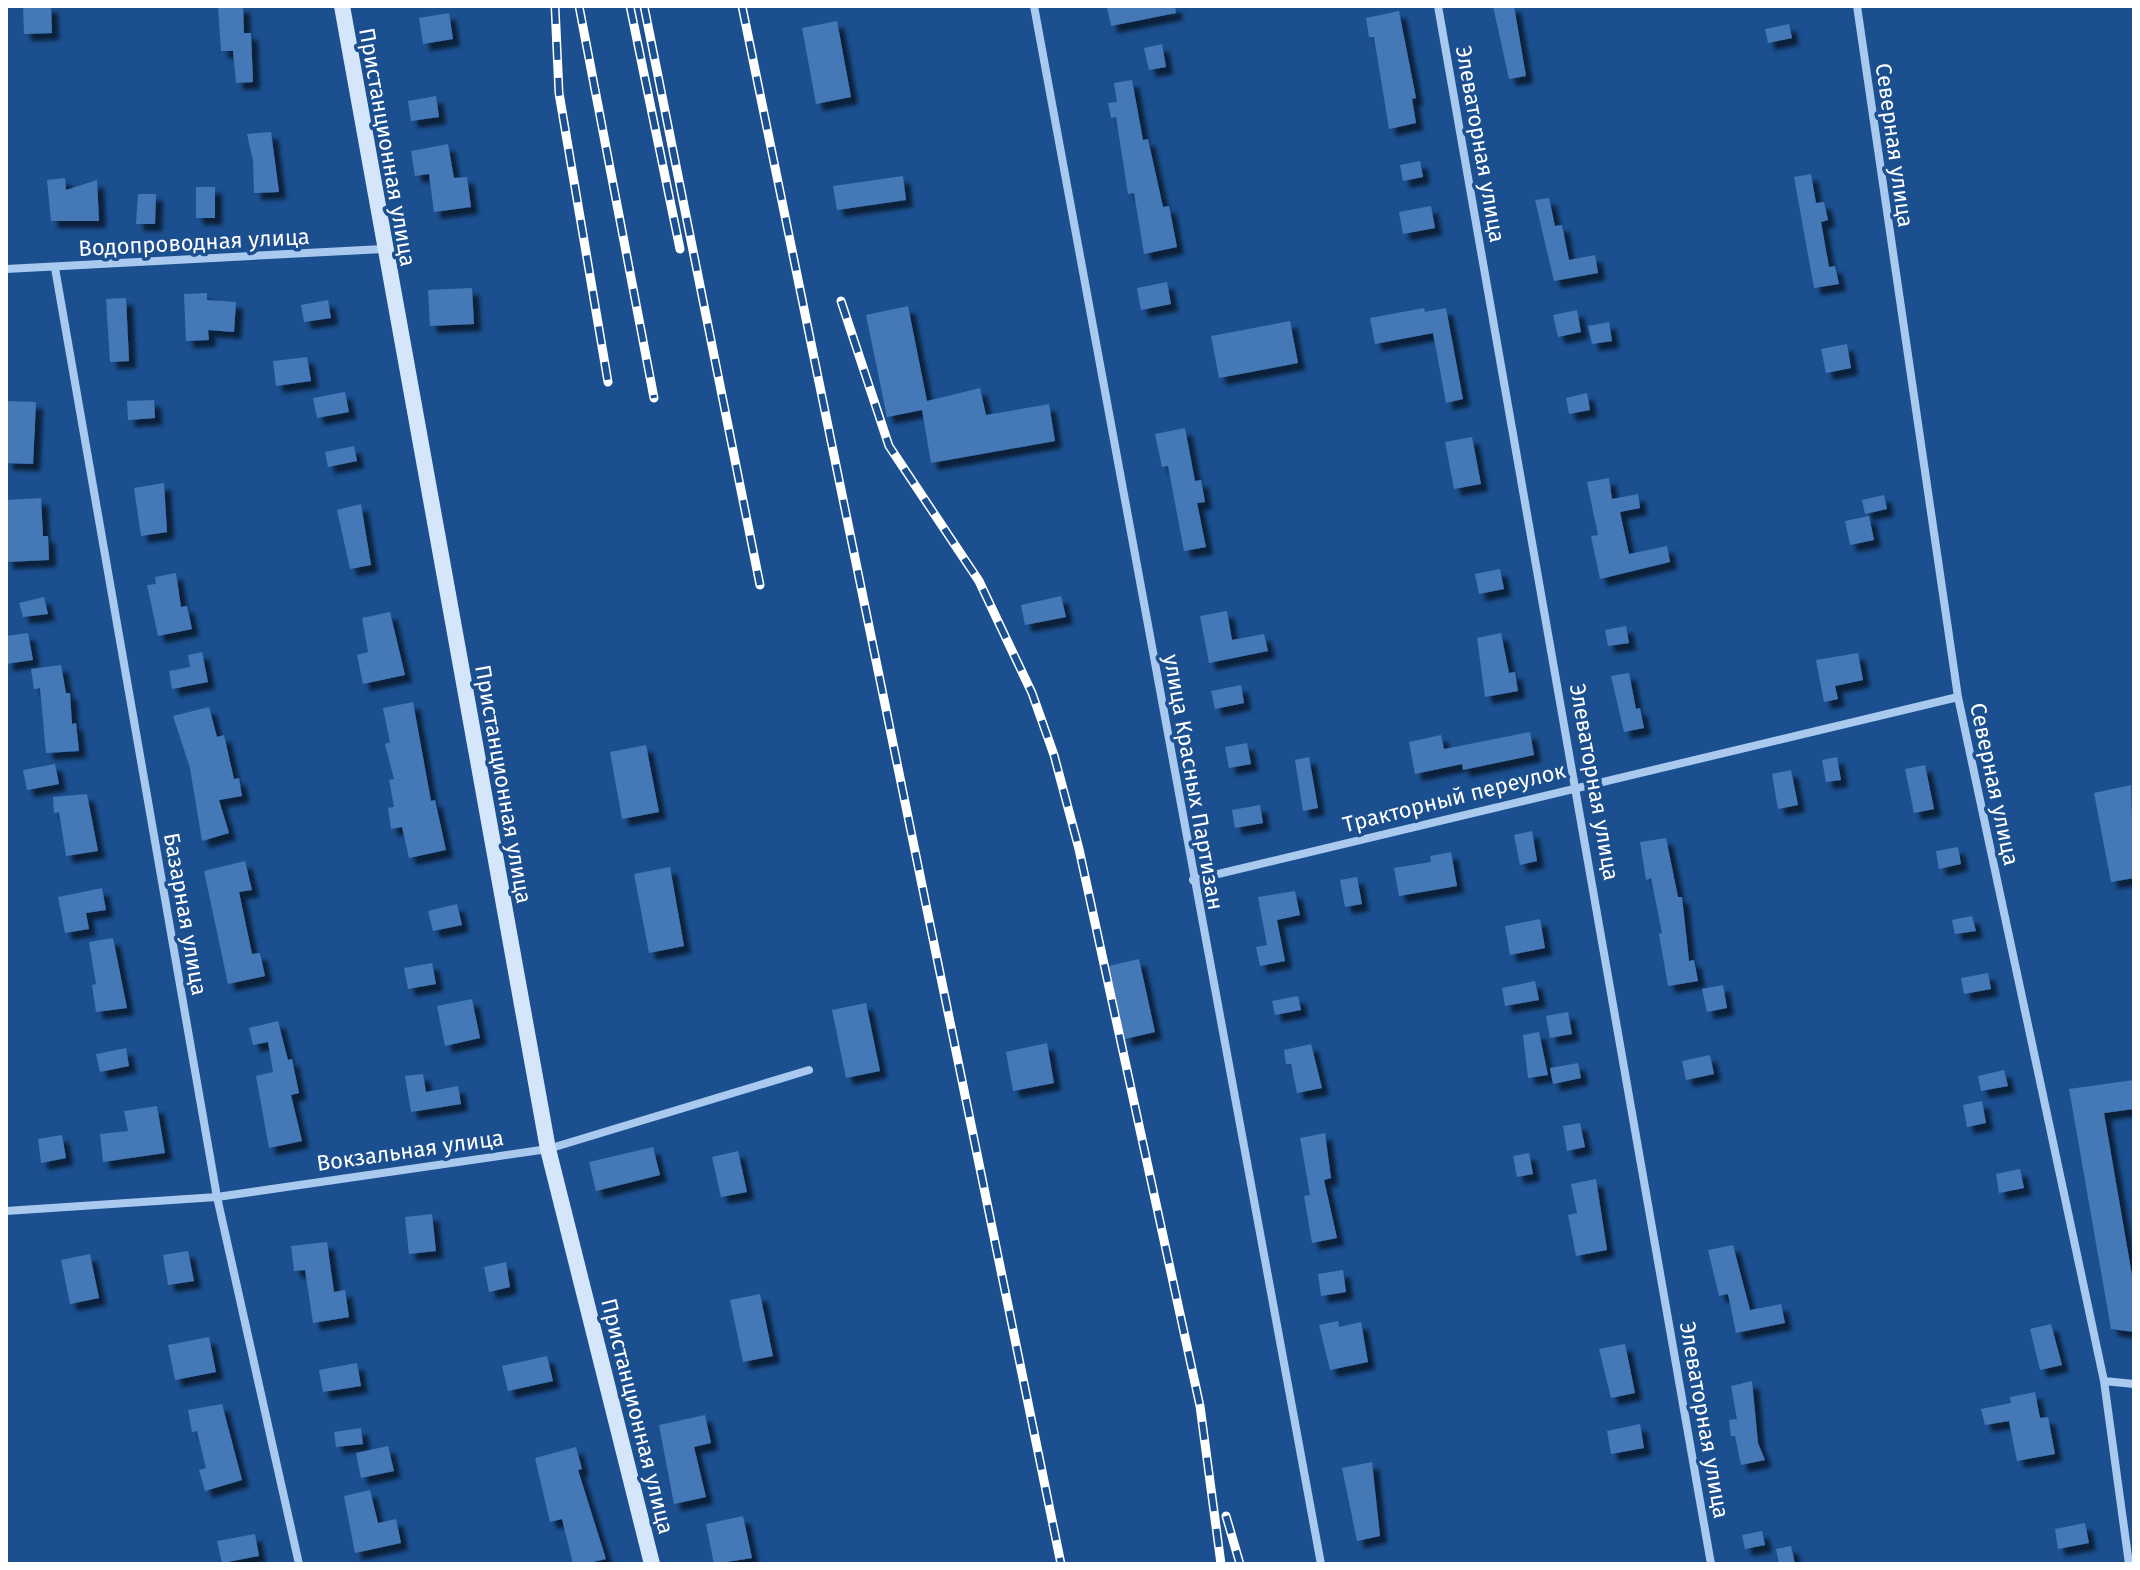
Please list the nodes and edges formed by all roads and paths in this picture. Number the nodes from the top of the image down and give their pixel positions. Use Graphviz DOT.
graph roads {
  1 [pos="342,6"];
  2 [pos="1034,6"];
  3 [pos="1438,6"];
  4 [pos="1857,6"];
  5 [pos="383,249"];
  6 [pos="55,268"];
  7 [pos="6,269"];
  8 [pos="1958,697"];
  9 [pos="1577,786"];
  10 [pos="1193,880"];
  11 [pos="809,1070"];
  12 [pos="548,1149"];
  13 [pos="217,1197"];
  14 [pos="6,1211"];
  15 [pos="2104,1381"];
  16 [pos="2134,1384"];
  17 [pos="299,1564"];
  18 [pos="652,1564"];
  19 [pos="1321,1564"];
  20 [pos="1711,1564"];
  21 [pos="2129,1564"];
  1 -- 5 [label="street, Пристанционная улица"];
  2 -- 10 [label="street, улица Красных Партизан"];
  3 -- 9 [label="street, Элеваторная улица"];
  4 -- 8 [label="street, Северная улица"];
  5 -- 6 [label="street, Водопроводная улица"];
  5 -- 12 [label="street, Пристанционная улица"];
  6 -- 7 [label="street, Водопроводная улица"];
  6 -- 13 [label="street, Базарная улица"];
  8 -- 9 [label="street, Тракторный переулок"];
  8 -- 15 [label="street, Северная улица"];
  9 -- 10 [label="street, Тракторный переулок"];
  9 -- 20 [label="street, Элеваторная улица"];
  10 -- 19 [label="street, улица Красных Партизан"];
  11 -- 12 [label="street, Вокзальная улица"];
  12 -- 13 [label="street, Вокзальная улица"];
  12 -- 18 [label="street, Пристанционная улица"];
  13 -- 14 [label="street, Вокзальная улица"];
  13 -- 17 [label="street, Базарная улица"];
  15 -- 16 [label="street"];
  15 -- 21 [label="street, Северная улица"];
}
